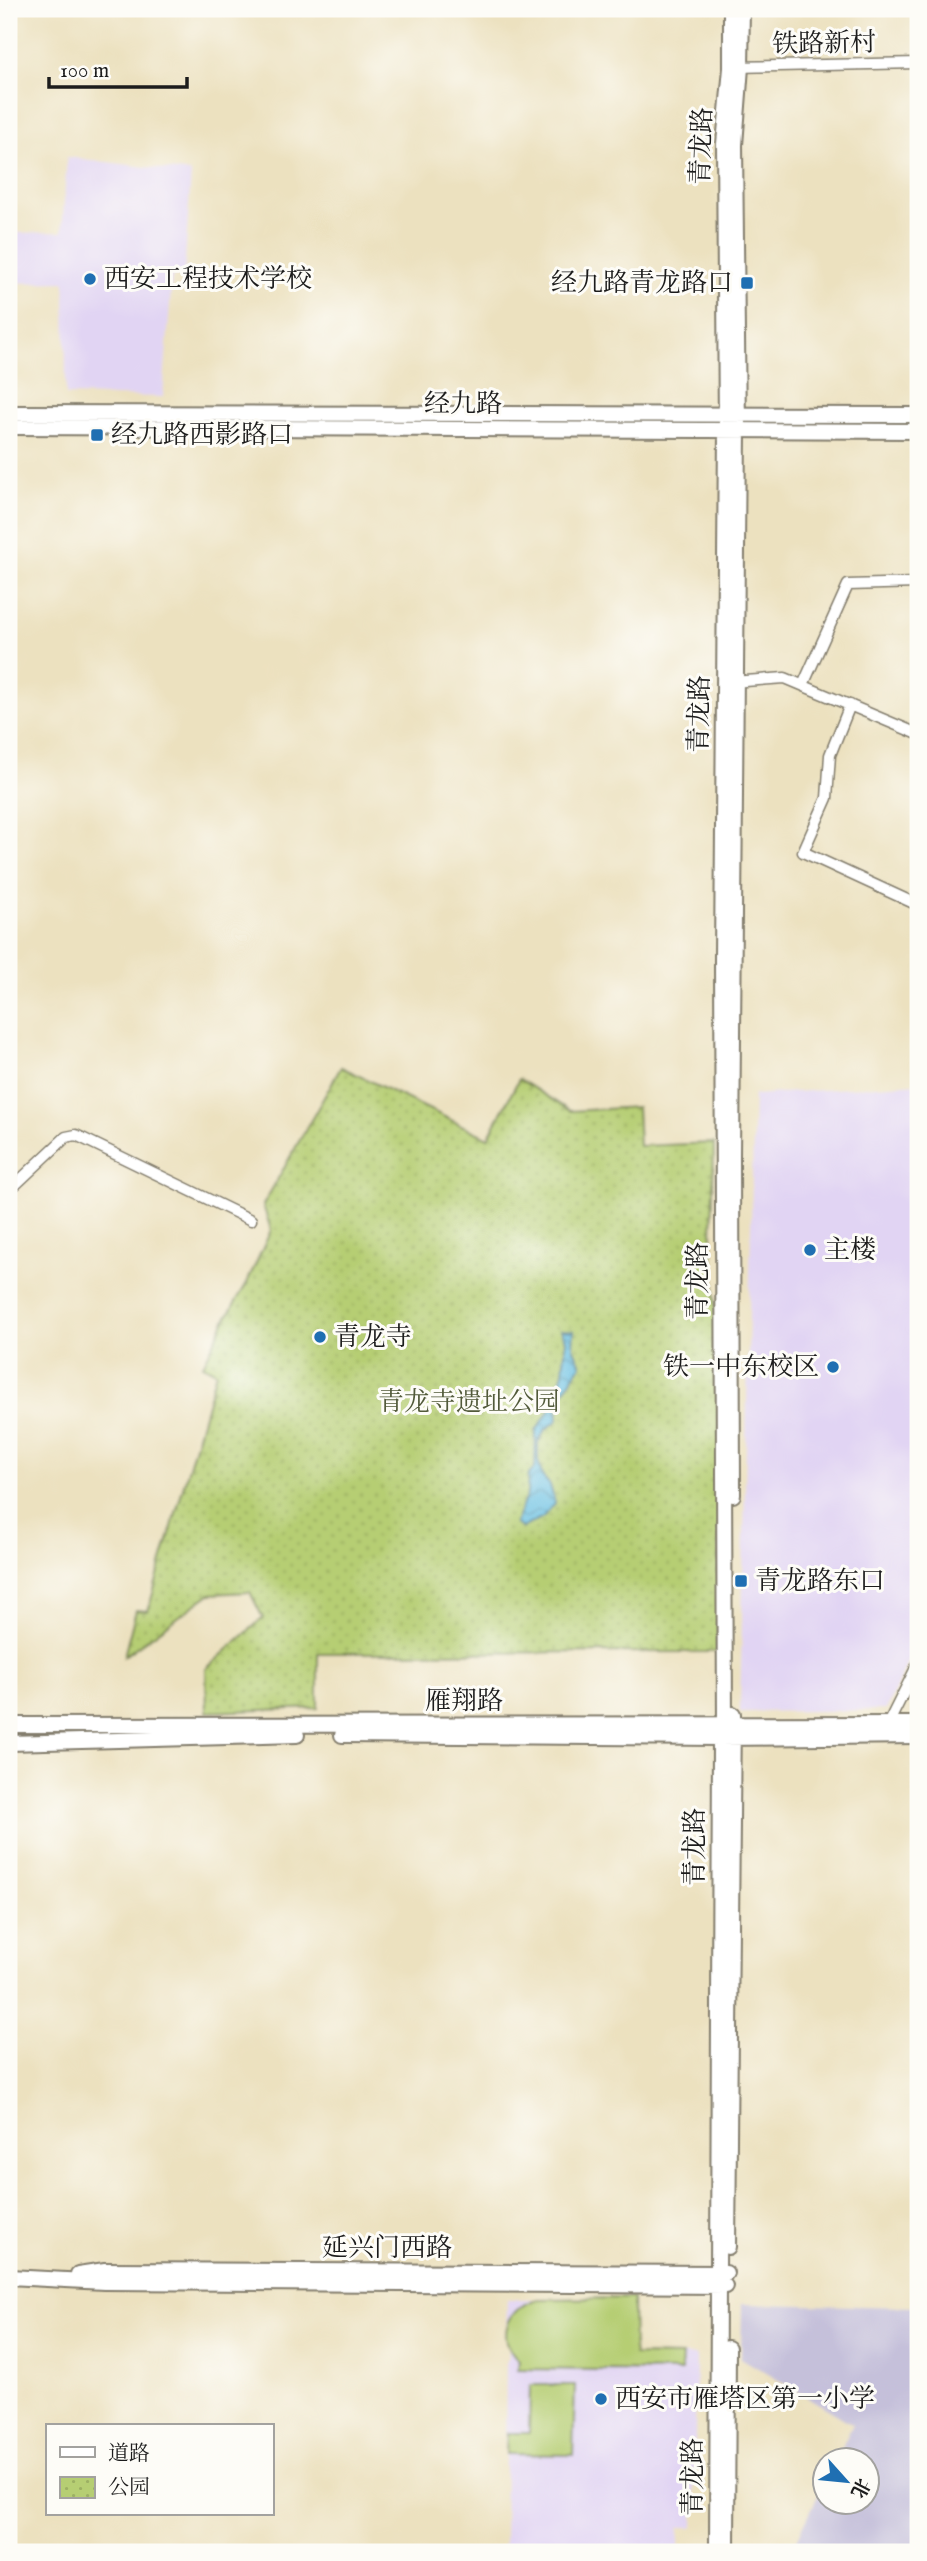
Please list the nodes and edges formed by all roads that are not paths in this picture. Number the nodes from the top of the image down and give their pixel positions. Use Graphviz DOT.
graph roads {
  1 [pos="731,9"];
  2 [pos="742,9"];
  3 [pos="918,63"];
  4 [pos="736,67"];
  5 [pos="9,413"];
  6 [pos="918,415"];
  7 [pos="732,422"];
  8 [pos="9,427"];
  9 [pos="918,431"];
  10 [pos="918,583"];
  11 [pos="730,682"];
  12 [pos="803,685"];
  13 [pos="850,705"];
  14 [pos="918,734"];
  15 [pos="918,905"];
  16 [pos="9,1183"];
  17 [pos="251,1220"];
  18 [pos="918,1664"];
  19 [pos="918,1724"];
  20 [pos="9,1725"];
  21 [pos="887,1730"];
  22 [pos="727,1731"];
  23 [pos="918,1736"];
  24 [pos="9,1743"];
  25 [pos="918,1743"];
  26 [pos="9,2277"];
  27 [pos="723,2280"];
  28 [pos="716,2552"];
  29 [pos="727,2552"];
  1 -- 4 [label="street, 青龙路"];
  2 -- 4 [label="street, 青龙路"];
  3 -- 4 [label="street, 铁路新村"];
  4 -- 7 [label="street, 青龙路"];
  5 -- 7 [label="street, 经九路"];
  6 -- 7 [label="street, 经九路"];
  7 -- 8 [label="street, 经九路"];
  7 -- 9 [label="street, 经九路"];
  7 -- 11 [label="street, 青龙路"];
  10 -- 12 [label="street"];
  11 -- 12 [label="street"];
  11 -- 22 [label="street, 青龙路"];
  12 -- 13 [label="street"];
  13 -- 14 [label="street"];
  13 -- 15 [label="street"];
  16 -- 17 [label="street"];
  18 -- 21 [label="street"];
  19 -- 21 [label="street, 雁翔路"];
  20 -- 22 [label="street, 雁翔路"];
  21 -- 22 [label="street, 雁翔路"];
  21 -- 23 [label="street, 雁翔路"];
  21 -- 25 [label="street"];
  22 -- 24 [label="street, 雁翔路"];
  22 -- 27 [label="street, 青龙路"];
  26 -- 27 [label="street, 延兴门西路"];
  27 -- 28 [label="street, 青龙路"];
  27 -- 29 [label="street, 青龙路"];
}
